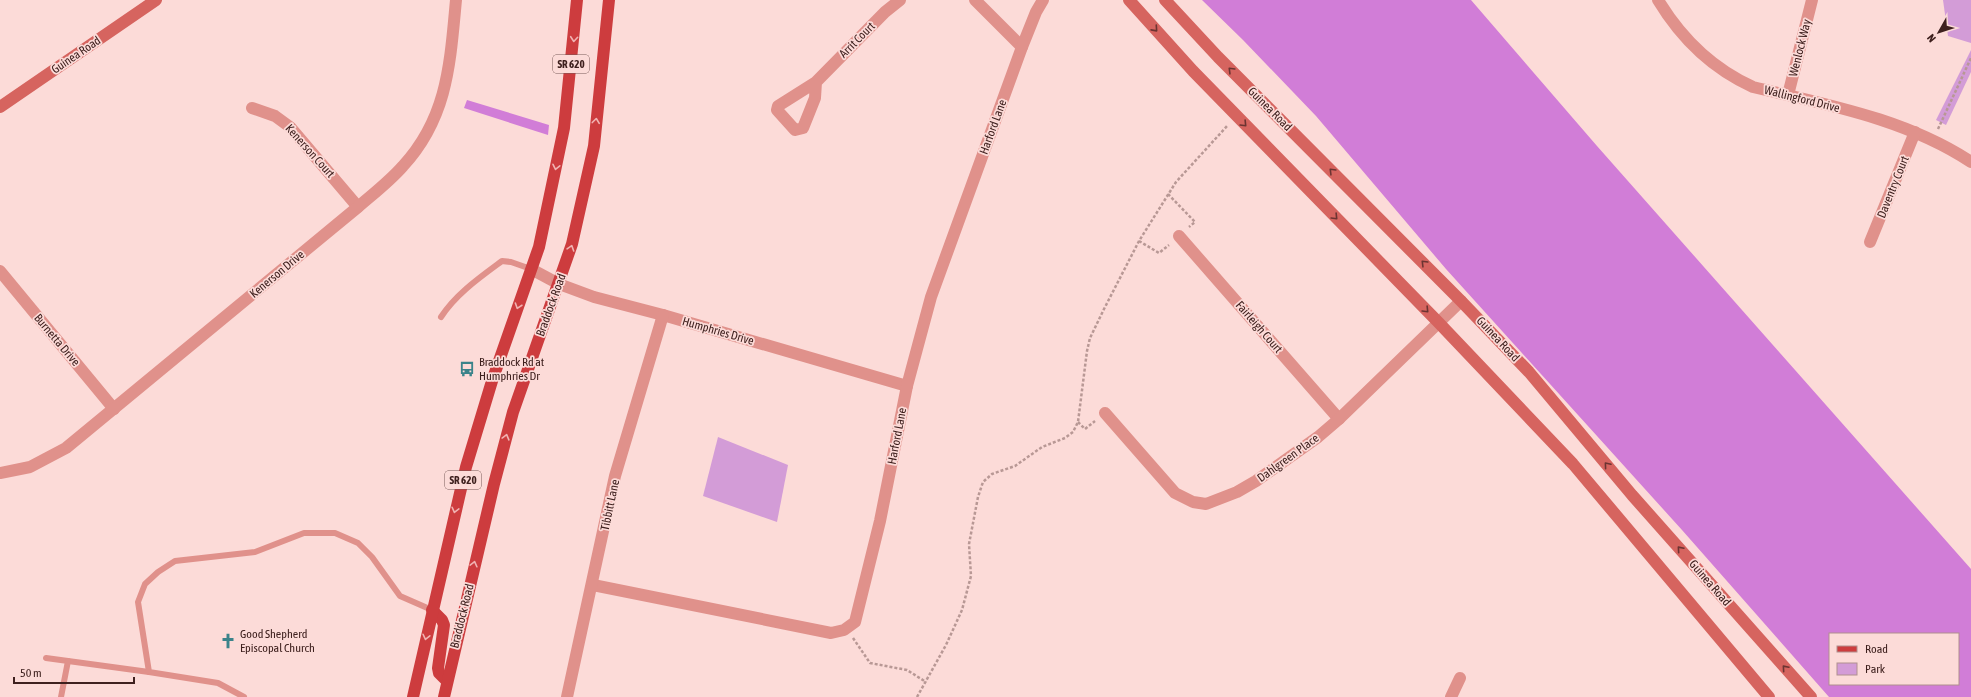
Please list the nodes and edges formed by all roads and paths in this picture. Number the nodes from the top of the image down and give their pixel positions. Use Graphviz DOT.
graph roads {
  1 [pos="456,0"];
  2 [pos="578,0"];
  3 [pos="609,0"];
  4 [pos="900,0"];
  5 [pos="974,0"];
  6 [pos="1043,0"];
  7 [pos="1129,0"];
  8 [pos="1165,0"];
  9 [pos="1658,0"];
  10 [pos="1812,0"];
  11 [pos="154,1"];
  12 [pos="1022,47"];
  13 [pos="1971,58"];
  14 [pos="816,82"];
  15 [pos="1788,95"];
  16 [pos="0,107"];
  17 [pos="252,108"];
  18 [pos="1237,116"];
  19 [pos="1915,132"];
  20 [pos="1932,140"];
  21 [pos="1971,162"];
  22 [pos="1168,194"];
  23 [pos="358,207"];
  24 [pos="1179,236"];
  25 [pos="1139,241"];
  26 [pos="1870,242"];
  27 [pos="531,269"];
  28 [pos="0,271"];
  29 [pos="559,284"];
  30 [pos="1461,300"];
  31 [pos="663,315"];
  32 [pos="441,318"];
  33 [pos="1439,323"];
  34 [pos="907,386"];
  35 [pos="114,409"];
  36 [pos="1105,413"];
  37 [pos="1339,419"];
  38 [pos="1078,422"];
  39 [pos="0,473"];
  40 [pos="593,585"];
  41 [pos="432,610"];
  42 [pos="846,628"];
  43 [pos="46,658"];
  44 [pos="68,661"];
  45 [pos="149,672"];
  46 [pos="1460,678"];
  47 [pos="447,681"];
  48 [pos="926,682"];
  49 [pos="61,697"];
  50 [pos="244,697"];
  51 [pos="412,697"];
  52 [pos="444,697"];
  53 [pos="568,697"];
  54 [pos="917,697"];
  55 [pos="1452,697"];
  56 [pos="1769,697"];
  57 [pos="1811,697"];
  1 -- 23 [label="street, Kenerson Drive"];
  2 -- 27 [label="main road, SR 620, one-way"];
  29 -- 3 [label="main road, Braddock Road / SR 620, one-way"];
  4 -- 14 [label="street, Arrit Court"];
  5 -- 12 [label="street"];
  6 -- 12 [label="street, Harford Lane"];
  7 -- 18 [label="main road, one-way"];
  30 -- 8 [label="main road, Guinea Road, one-way"];
  9 -- 15 [label="street, Wallingford Drive"];
  10 -- 15 [label="street, Wenlock Way"];
  11 -- 16 [label="main road, Guinea Road"];
  12 -- 34 [label="street, Harford Lane"];
  13 -- 20 [label="path"];
  15 -- 19 [label="street, Wallingford Drive"];
  17 -- 23 [label="street, Kenerson Court"];
  18 -- 22 [label="path"];
  18 -- 33 [label="main road, one-way"];
  19 -- 20 [label="street, Wallingford Drive"];
  19 -- 26 [label="street, Daventry Court"];
  20 -- 21 [label="street, Wallingford Drive"];
  22 -- 24 [label="path"];
  22 -- 25 [label="path"];
  23 -- 35 [label="street, Kenerson Drive"];
  24 -- 25 [label="path"];
  24 -- 37 [label="street, Fairleigh Court"];
  25 -- 38 [label="path"];
  27 -- 29 [label="street, Humphries Drive"];
  27 -- 32 [label="lane"];
  27 -- 41 [label="main road, SR 620, one-way"];
  28 -- 35 [label="street, Burnetta Drive"];
  29 -- 31 [label="street, Humphries Drive"];
  47 -- 29 [label="main road, Braddock Road / SR 620, one-way"];
  30 -- 33 [label="street, Dahlgreen Place"];
  57 -- 30 [label="main road, Guinea Road, one-way"];
  31 -- 34 [label="street, Humphries Drive"];
  31 -- 40 [label="street, Tibbitt Lane"];
  33 -- 37 [label="street, Dahlgreen Place"];
  33 -- 56 [label="main road"];
  34 -- 42 [label="street, Harford Lane"];
  35 -- 39 [label="street, Kenerson Drive"];
  36 -- 37 [label="street, Dahlgreen Place"];
  36 -- 38 [label="path"];
  38 -- 48 [label="path"];
  40 -- 42 [label="street"];
  40 -- 53 [label="street, Tibbitt Lane"];
  41 -- 45 [label="lane"];
  41 -- 47 [label="main road"];
  41 -- 51 [label="main road, SR 620, one-way"];
  42 -- 48 [label="path"];
  43 -- 44 [label="lane"];
  44 -- 45 [label="lane"];
  44 -- 49 [label="lane"];
  45 -- 50 [label="lane"];
  46 -- 55 [label="street"];
  47 -- 52 [label="main road, Braddock Road / SR 620"];
  48 -- 54 [label="path"];
}
